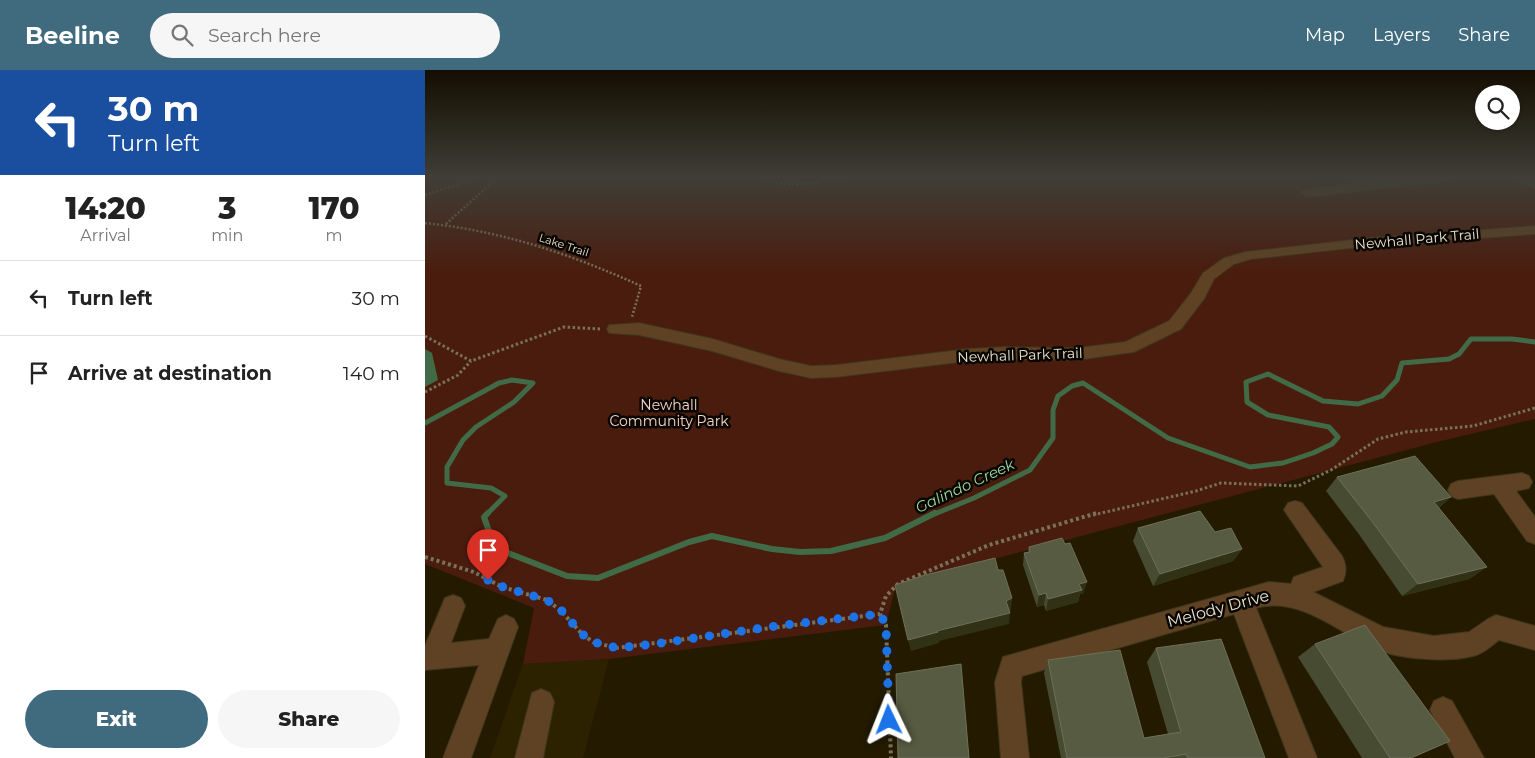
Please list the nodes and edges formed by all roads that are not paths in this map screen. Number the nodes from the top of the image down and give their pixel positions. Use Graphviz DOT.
graph roads {
  1 [pos="1535,230"];
  2 [pos="615,330"];
  3 [pos="1522,482"];
  4 [pos="1499,485"];
  5 [pos="1458,490"];
  6 [pos="1295,510"];
  7 [pos="1533,530"];
  8 [pos="1298,596"];
  9 [pos="1241,601"];
  10 [pos="453,606"];
  11 [pos="506,627"];
  12 [pos="1535,638"];
  13 [pos="497,651"];
  14 [pos="430,658"];
  15 [pos="541,702"];
  16 [pos="1443,710"];
  17 [pos="457,758"];
  18 [pos="529,758"];
  19 [pos="1015,758"];
  20 [pos="1303,758"];
  21 [pos="1470,758"];
  1 -- 2 [label="street, Newhall Park Trail"];
  3 -- 4 [label="street"];
  4 -- 5 [label="street"];
  4 -- 7 [label="street"];
  6 -- 8 [label="street"];
  8 -- 9 [label="street, Melody Drive"];
  8 -- 12 [label="street, Melody Drive"];
  9 -- 19 [label="street, Melody Drive"];
  9 -- 20 [label="street"];
  10 -- 14 [label="street"];
  11 -- 13 [label="lane"];
  13 -- 14 [label="street"];
  13 -- 17 [label="lane"];
  15 -- 18 [label="street"];
  16 -- 21 [label="street"];
}
